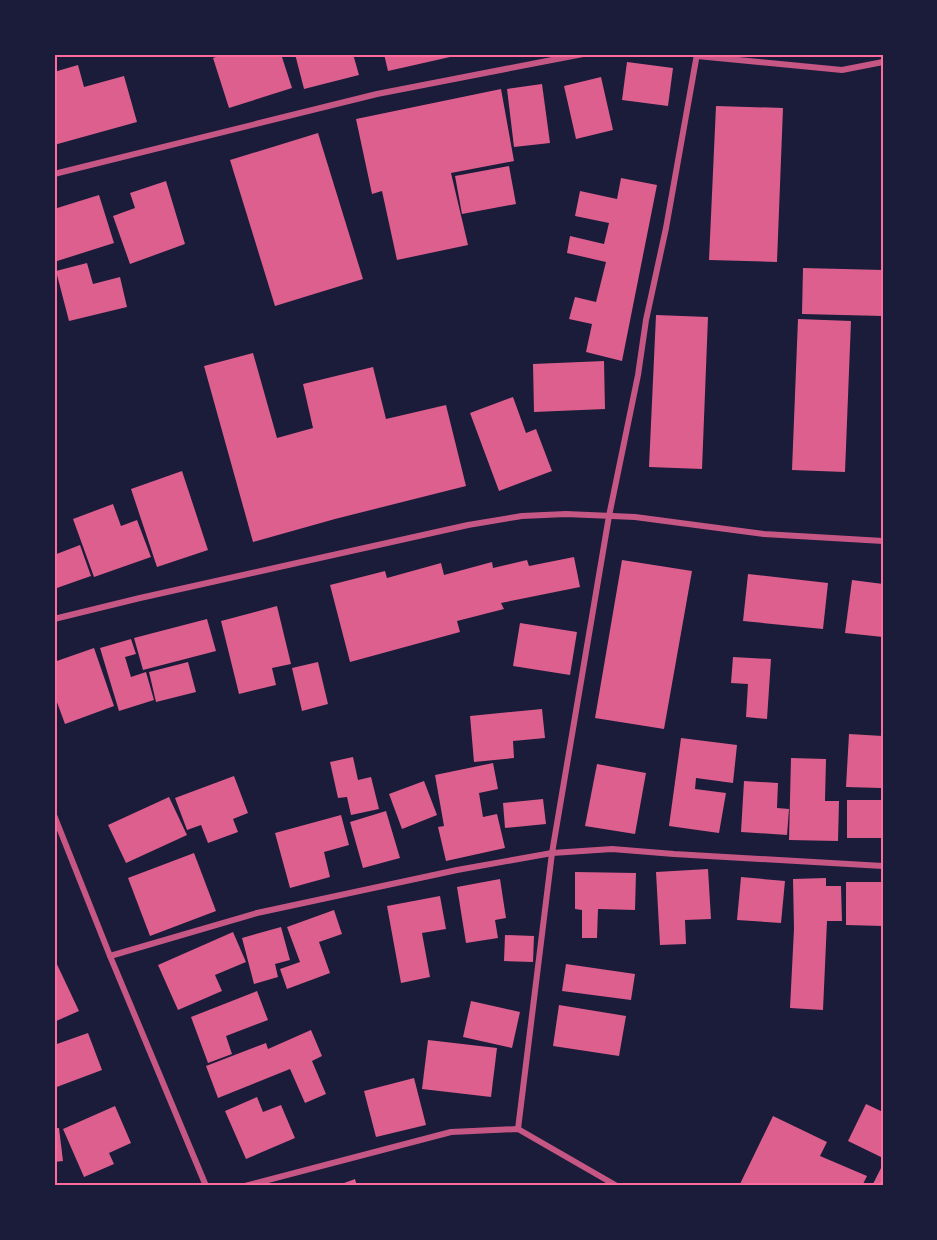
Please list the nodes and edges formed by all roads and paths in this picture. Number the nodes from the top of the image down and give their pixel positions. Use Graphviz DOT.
graph roads {
  1 [pos="583,54"];
  2 [pos="697,55"];
  3 [pos="883,62"];
  4 [pos="54,174"];
  5 [pos="609,516"];
  6 [pos="883,541"];
  7 [pos="54,619"];
  8 [pos="54,815"];
  9 [pos="552,853"];
  10 [pos="883,866"];
  11 [pos="110,956"];
  12 [pos="518,1129"];
  13 [pos="206,1186"];
  14 [pos="245,1186"];
  15 [pos="617,1186"];
  1 -- 4 [label="street"];
  2 -- 3 [label="street"];
  2 -- 5 [label="street"];
  5 -- 6 [label="street"];
  5 -- 7 [label="street"];
  5 -- 9 [label="street"];
  8 -- 11 [label="street"];
  9 -- 10 [label="street"];
  9 -- 11 [label="street"];
  9 -- 12 [label="street"];
  11 -- 13 [label="street"];
  12 -- 14 [label="street"];
  12 -- 15 [label="street"];
}
